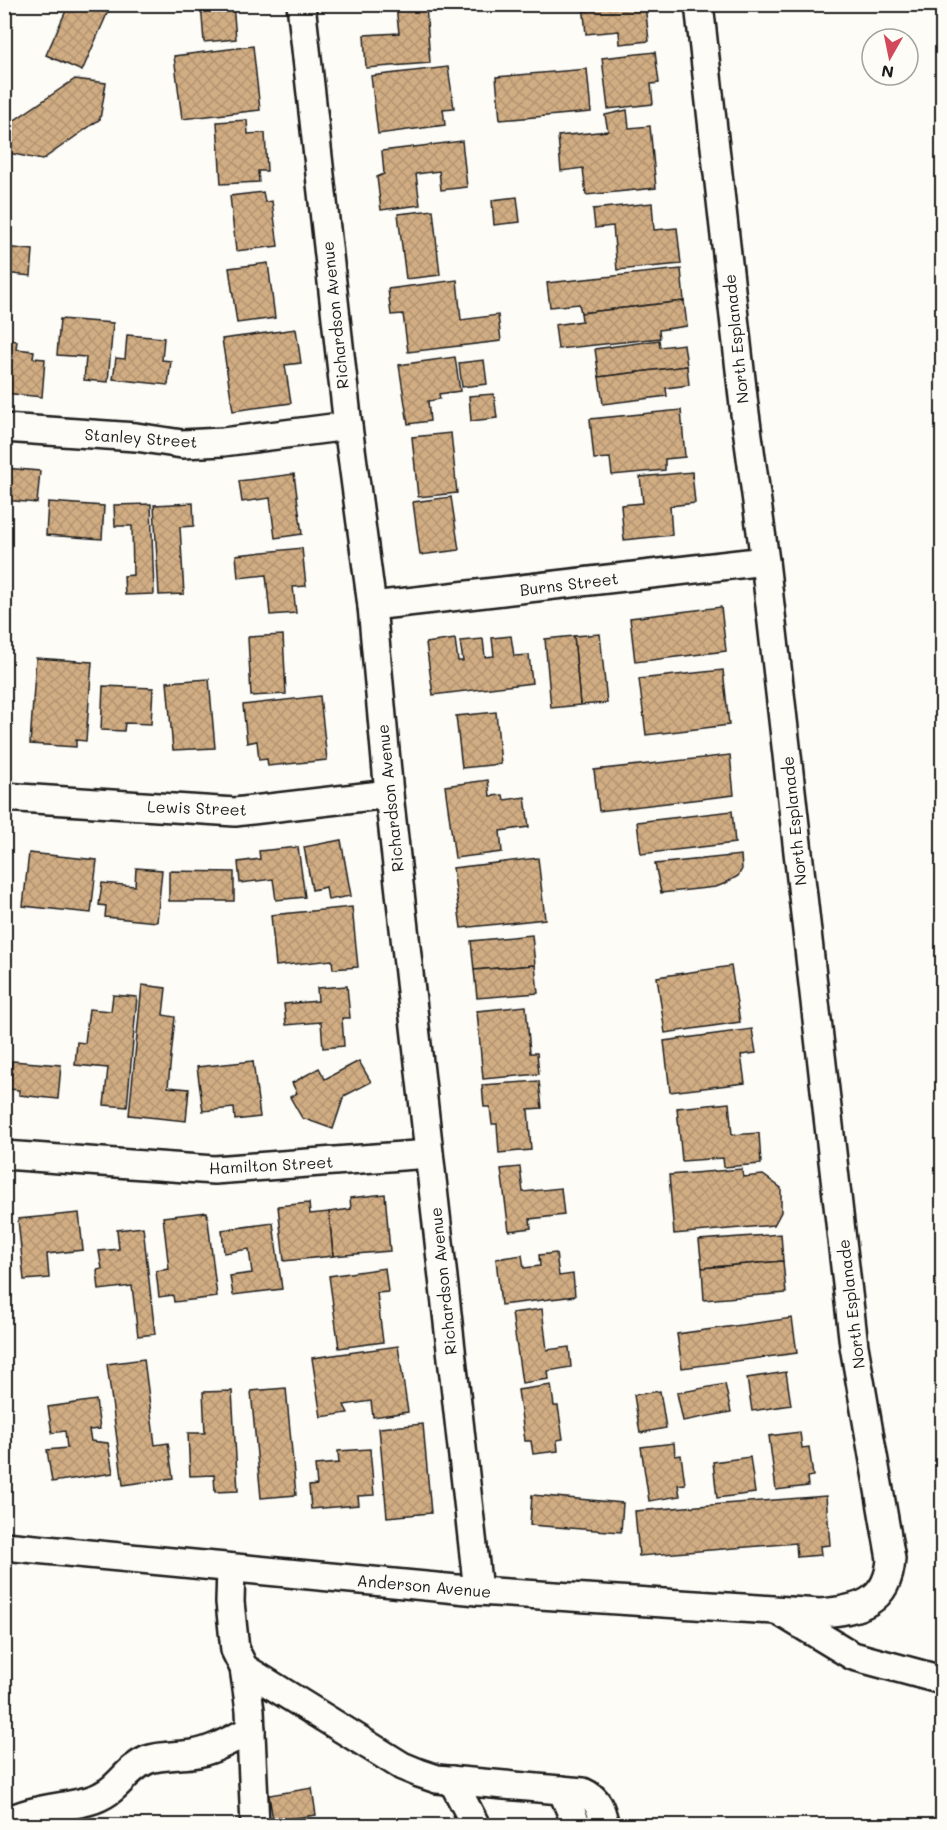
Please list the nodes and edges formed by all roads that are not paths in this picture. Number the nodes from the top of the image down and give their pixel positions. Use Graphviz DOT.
graph roads {
  1 [pos="301,4"];
  2 [pos="699,4"];
  3 [pos="348,426"];
  4 [pos="4,428"];
  5 [pos="765,561"];
  6 [pos="372,606"];
  7 [pos="389,794"];
  8 [pos="4,797"];
  9 [pos="429,1154"];
  10 [pos="4,1155"];
  11 [pos="4,1546"];
  12 [pos="231,1568"];
  13 [pos="478,1591"];
  14 [pos="778,1611"];
  15 [pos="844,1611"];
  16 [pos="244,1668"];
  17 [pos="942,1680"];
  18 [pos="251,1730"];
  19 [pos="452,1780"];
  20 [pos="562,1790"];
  21 [pos="4,1823"];
  22 [pos="255,1826"];
  23 [pos="476,1826"];
  24 [pos="577,1826"];
  25 [pos="605,1826"];
  1 -- 3 [label="street, Richardson Avenue"];
  2 -- 5 [label="street, North Esplanade"];
  3 -- 4 [label="street, Stanley Street"];
  3 -- 6 [label="street, Richardson Avenue"];
  5 -- 6 [label="street, Burns Street"];
  5 -- 15 [label="street, North Esplanade"];
  6 -- 7 [label="street, Richardson Avenue"];
  7 -- 8 [label="street, Lewis Street"];
  7 -- 9 [label="street, Richardson Avenue"];
  9 -- 10 [label="street, Hamilton Street"];
  9 -- 13 [label="street, Richardson Avenue"];
  11 -- 12 [label="street, Anderson Avenue"];
  12 -- 13 [label="street, Anderson Avenue"];
  12 -- 16 [label="street"];
  13 -- 14 [label="street, Anderson Avenue"];
  14 -- 15 [label="street, Anderson Avenue"];
  14 -- 17 [label="street"];
  16 -- 18 [label="street"];
  16 -- 19 [label="street"];
  18 -- 21 [label="street"];
  18 -- 22 [label="street"];
  19 -- 20 [label="street"];
  19 -- 23 [label="street"];
  20 -- 24 [label="street"];
  20 -- 25 [label="street"];
}
